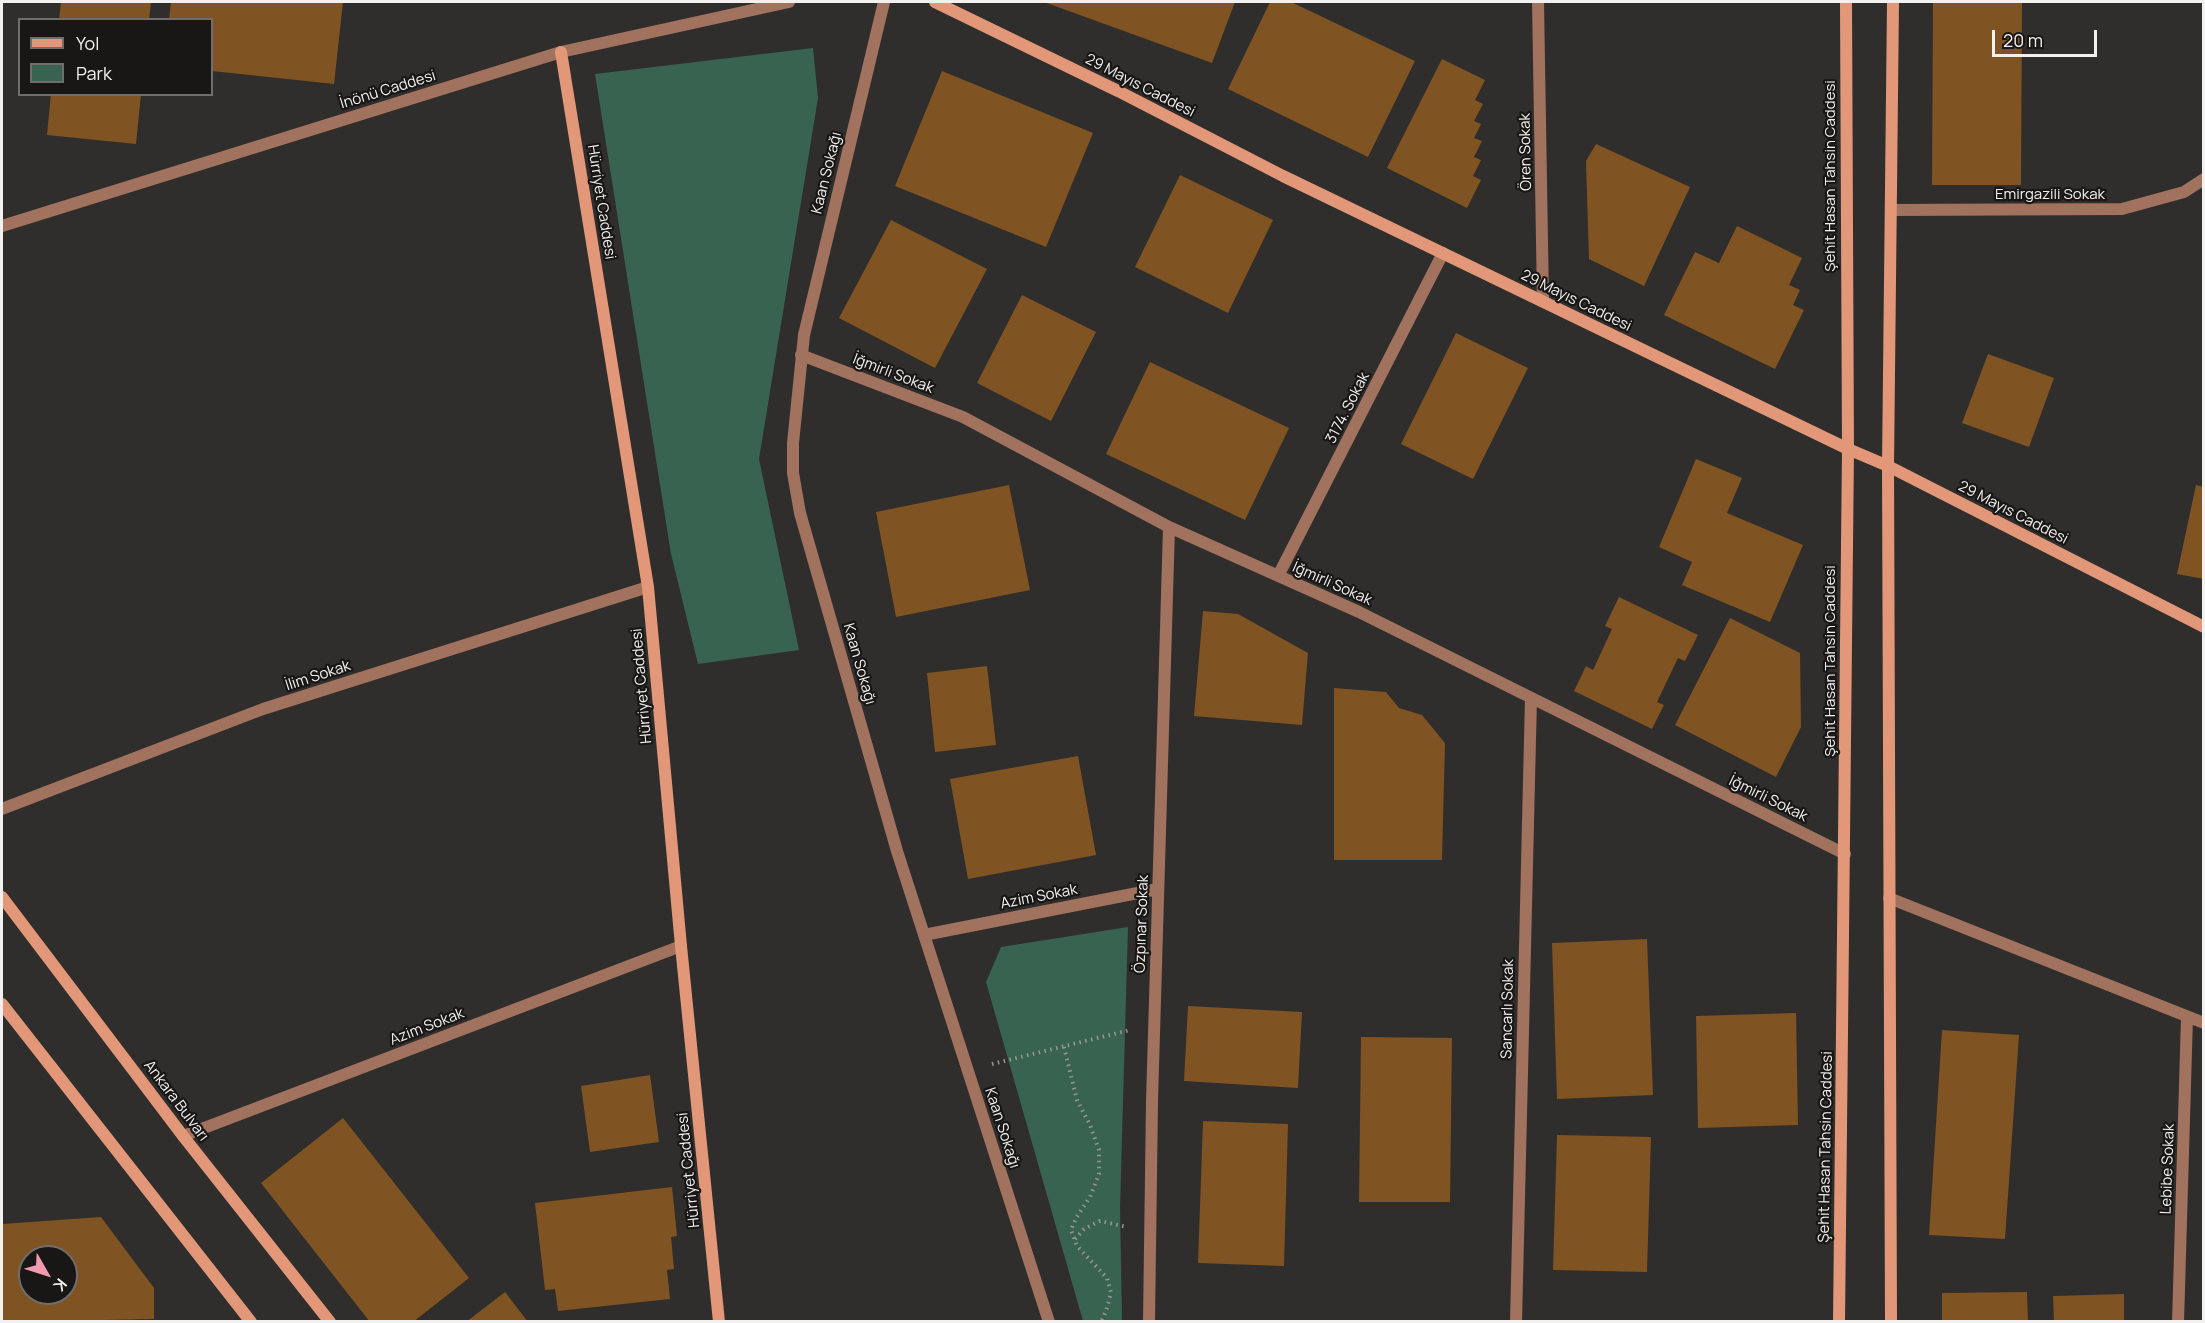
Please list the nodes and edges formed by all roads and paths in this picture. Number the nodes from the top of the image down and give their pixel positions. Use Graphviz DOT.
graph roads {
  1 [pos="789,2"];
  2 [pos="884,2"];
  3 [pos="935,2"];
  4 [pos="1538,2"];
  5 [pos="1846,2"];
  6 [pos="1893,2"];
  7 [pos="561,52"];
  8 [pos="2204,179"];
  9 [pos="1891,210"];
  10 [pos="2,226"];
  11 [pos="1443,253"];
  12 [pos="1543,301"];
  13 [pos="801,356"];
  14 [pos="1848,449"];
  15 [pos="1888,466"];
  16 [pos="1169,527"];
  17 [pos="1278,576"];
  18 [pos="648,587"];
  19 [pos="2204,627"];
  20 [pos="1531,698"];
  21 [pos="2,809"];
  22 [pos="1845,854"];
  23 [pos="1158,889"];
  24 [pos="2,897"];
  25 [pos="1889,898"];
  26 [pos="924,935"];
  27 [pos="681,946"];
  28 [pos="2,1004"];
  29 [pos="2187,1017"];
  30 [pos="2204,1023"];
  31 [pos="1154,1024"];
  32 [pos="1064,1047"];
  33 [pos="968,1070"];
  34 [pos="183,1136"];
  35 [pos="1150,1234"];
  36 [pos="1075,1239"];
  37 [pos="251,1322"];
  38 [pos="330,1322"];
  39 [pos="719,1322"];
  40 [pos="1049,1322"];
  41 [pos="1101,1322"];
  42 [pos="1149,1322"];
  43 [pos="1516,1322"];
  44 [pos="1839,1322"];
  45 [pos="1891,1322"];
  46 [pos="2178,1322"];
  1 -- 7 [label="street, İnönü Caddesi"];
  2 -- 13 [label="street, Kaan Sokağı"];
  3 -- 11 [label="main road, 29 Mayıs Caddesi"];
  4 -- 12 [label="street, Ören Sokak"];
  5 -- 14 [label="main road, Şehit Hasan Tahsin Caddesi"];
  6 -- 9 [label="main road"];
  7 -- 10 [label="street, İnönü Caddesi"];
  7 -- 18 [label="main road, Hürriyet Caddesi"];
  8 -- 9 [label="street, Emirgazili Sokak"];
  9 -- 15 [label="main road"];
  11 -- 12 [label="main road, 29 Mayıs Caddesi"];
  11 -- 17 [label="street, 3174. Sokak"];
  12 -- 14 [label="main road, 29 Mayıs Caddesi"];
  13 -- 16 [label="street, İğmirli Sokak"];
  13 -- 26 [label="street, Kaan Sokağı"];
  14 -- 15 [label="main road, 29 Mayıs Caddesi"];
  14 -- 22 [label="main road, Şehit Hasan Tahsin Caddesi"];
  15 -- 19 [label="main road, 29 Mayıs Caddesi"];
  15 -- 25 [label="main road"];
  16 -- 17 [label="street, İğmirli Sokak"];
  16 -- 23 [label="street, Özpınar Sokak"];
  17 -- 20 [label="street, İğmirli Sokak"];
  18 -- 21 [label="street, İlim Sokak"];
  18 -- 27 [label="main road, Hürriyet Caddesi"];
  20 -- 22 [label="street, İğmirli Sokak"];
  20 -- 43 [label="street, Sancarlı Sokak"];
  22 -- 44 [label="main road, Şehit Hasan Tahsin Caddesi"];
  23 -- 26 [label="street, Azim Sokak"];
  23 -- 31 [label="street, Özpınar Sokak"];
  24 -- 34 [label="main road, Ankara Bulvarı"];
  25 -- 29 [label="street"];
  25 -- 45 [label="main road"];
  26 -- 33 [label="street, Kaan Sokağı"];
  27 -- 34 [label="street, Azim Sokak"];
  27 -- 39 [label="main road, Hürriyet Caddesi"];
  28 -- 37 [label="main road"];
  29 -- 30 [label="street"];
  29 -- 46 [label="street, Lebibe Sokak"];
  31 -- 32 [label="path"];
  31 -- 35 [label="street, Özpınar Sokak"];
  32 -- 33 [label="path"];
  32 -- 36 [label="path"];
  33 -- 40 [label="street, Kaan Sokağı"];
  34 -- 38 [label="main road, Ankara Bulvarı"];
  35 -- 36 [label="path"];
  35 -- 42 [label="street, Özpınar Sokak"];
  36 -- 41 [label="path"];
}
